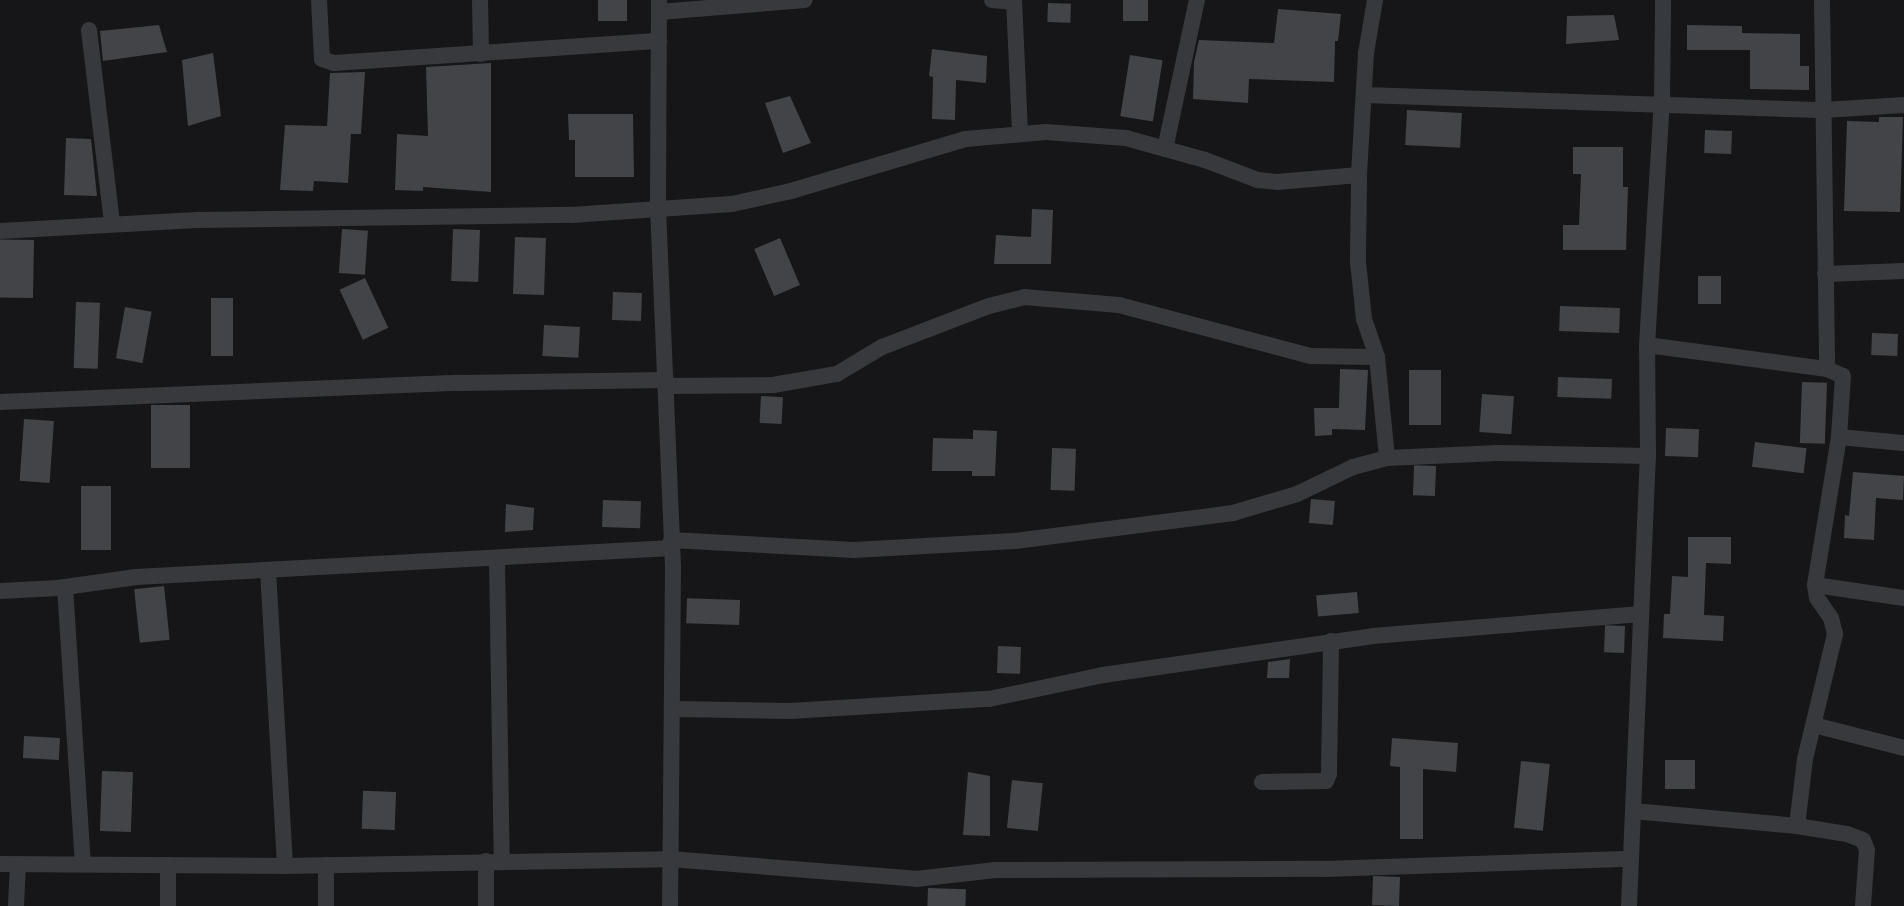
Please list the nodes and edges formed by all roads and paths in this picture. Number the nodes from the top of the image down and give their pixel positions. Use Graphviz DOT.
graph roads {
  1 [pos="319,0"];
  2 [pos="480,0"];
  3 [pos="805,0"];
  4 [pos="992,0"];
  5 [pos="1197,0"];
  6 [pos="1375,0"];
  7 [pos="1663,0"];
  8 [pos="1822,0"];
  9 [pos="1014,1"];
  10 [pos="659,6"];
  11 [pos="89,30"];
  12 [pos="659,41"];
  13 [pos="481,54"];
  14 [pos="1364,95"];
  15 [pos="1662,103"];
  16 [pos="1904,105"];
  17 [pos="1824,110"];
  18 [pos="1020,134"];
  19 [pos="1165,149"];
  20 [pos="1359,175"];
  21 [pos="658,208"];
  22 [pos="112,224"];
  23 [pos="0,231"];
  24 [pos="1904,271"];
  25 [pos="1825,274"];
  26 [pos="1647,345"];
  27 [pos="1377,357"];
  28 [pos="1827,369"];
  29 [pos="666,383"];
  30 [pos="0,402"];
  31 [pos="1839,436"];
  32 [pos="1904,443"];
  33 [pos="1647,456"];
  34 [pos="1387,458"];
  35 [pos="672,544"];
  36 [pos="497,558"];
  37 [pos="268,570"];
  38 [pos="1815,585"];
  39 [pos="65,587"];
  40 [pos="0,591"];
  41 [pos="1904,598"];
  42 [pos="1641,614"];
  43 [pos="1331,642"];
  44 [pos="672,709"];
  45 [pos="1815,724"];
  46 [pos="1904,748"];
  47 [pos="1262,782"];
  48 [pos="1633,811"];
  49 [pos="1797,826"];
  50 [pos="670,859"];
  51 [pos="1631,859"];
  52 [pos="494,861"];
  53 [pos="0,864"];
  54 [pos="18,864"];
  55 [pos="83,864"];
  56 [pos="168,865"];
  57 [pos="326,865"];
  58 [pos="285,866"];
  59 [pos="16,906"];
  60 [pos="168,906"];
  61 [pos="326,906"];
  62 [pos="486,906"];
  63 [pos="670,906"];
  64 [pos="1629,906"];
  65 [pos="1863,906"];
  1 -- 13 [label="street"];
  2 -- 13 [label="street"];
  3 -- 10 [label="street"];
  4 -- 9 [label="street"];
  5 -- 19 [label="street"];
  6 -- 14 [label="street"];
  7 -- 15 [label="street"];
  8 -- 17 [label="street"];
  9 -- 18 [label="street"];
  10 -- 12 [label="street"];
  11 -- 22 [label="street"];
  12 -- 13 [label="street"];
  12 -- 21 [label="street"];
  14 -- 15 [label="street"];
  14 -- 20 [label="street"];
  15 -- 17 [label="street"];
  15 -- 26 [label="street"];
  16 -- 17 [label="street"];
  17 -- 25 [label="street"];
  18 -- 19 [label="street"];
  18 -- 21 [label="street"];
  19 -- 20 [label="street"];
  20 -- 27 [label="street"];
  21 -- 22 [label="street"];
  21 -- 29 [label="street"];
  22 -- 23 [label="street"];
  24 -- 25 [label="street"];
  25 -- 28 [label="street"];
  26 -- 28 [label="street"];
  26 -- 33 [label="street"];
  27 -- 29 [label="street"];
  27 -- 34 [label="street"];
  28 -- 31 [label="street"];
  29 -- 30 [label="street"];
  29 -- 35 [label="street"];
  31 -- 32 [label="street"];
  31 -- 38 [label="street"];
  33 -- 34 [label="street"];
  33 -- 42 [label="street"];
  34 -- 35 [label="street"];
  35 -- 36 [label="street"];
  35 -- 44 [label="street"];
  36 -- 37 [label="street"];
  36 -- 52 [label="street"];
  37 -- 39 [label="street"];
  37 -- 58 [label="street"];
  38 -- 41 [label="street"];
  38 -- 45 [label="street"];
  39 -- 40 [label="street"];
  39 -- 55 [label="street"];
  42 -- 43 [label="street"];
  42 -- 48 [label="street"];
  43 -- 44 [label="street"];
  43 -- 47 [label="street"];
  44 -- 50 [label="street"];
  45 -- 46 [label="street"];
  45 -- 49 [label="street"];
  48 -- 49 [label="street"];
  48 -- 51 [label="street"];
  49 -- 65 [label="street"];
  50 -- 51 [label="street"];
  50 -- 52 [label="street"];
  50 -- 63 [label="street"];
  51 -- 64 [label="street"];
  52 -- 57 [label="street"];
  52 -- 62 [label="street"];
  53 -- 54 [label="street"];
  54 -- 55 [label="street"];
  54 -- 59 [label="street"];
  55 -- 56 [label="street"];
  56 -- 58 [label="street"];
  56 -- 60 [label="street"];
  57 -- 58 [label="street"];
  57 -- 61 [label="street"];
}
